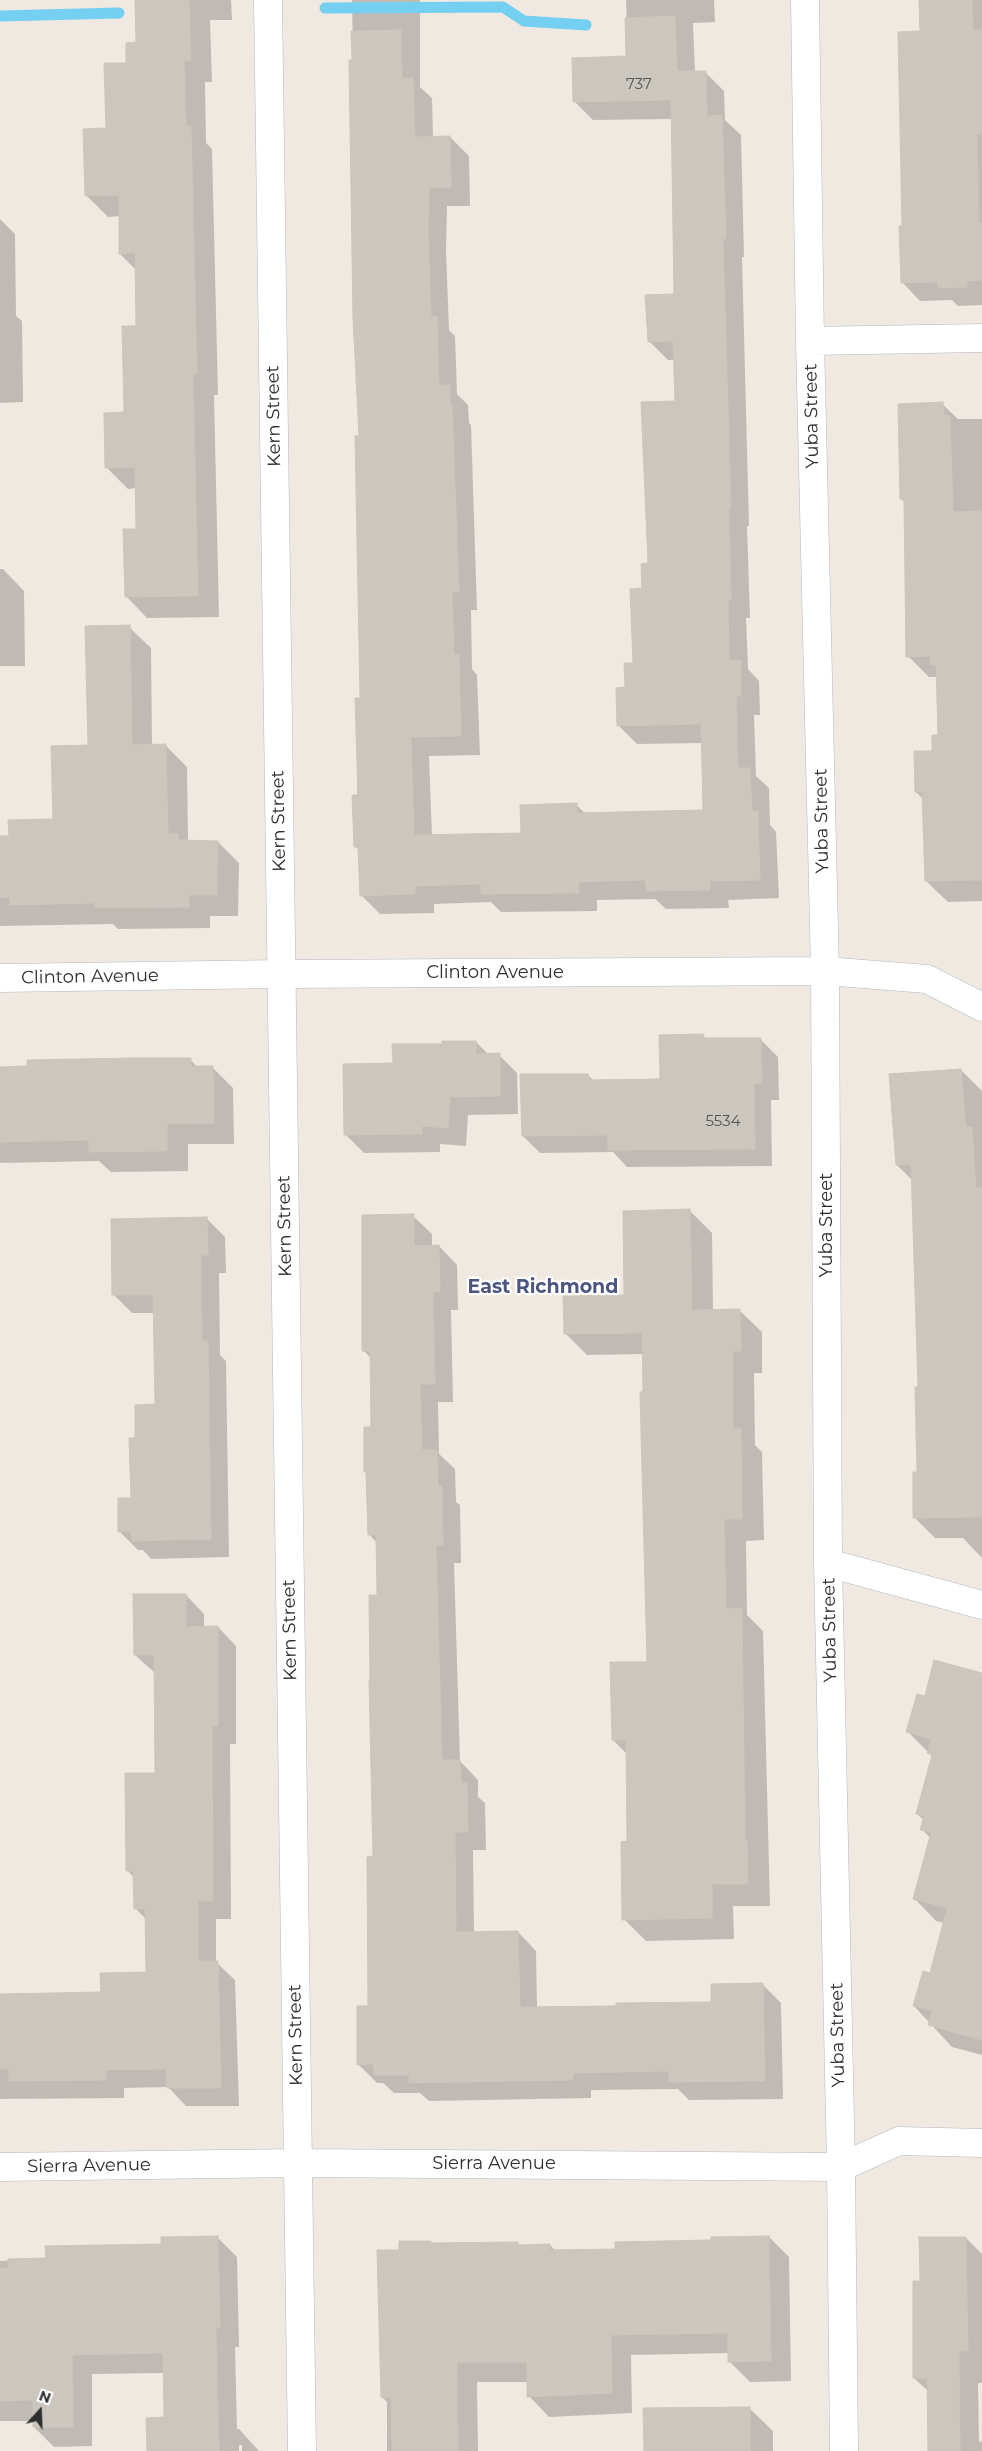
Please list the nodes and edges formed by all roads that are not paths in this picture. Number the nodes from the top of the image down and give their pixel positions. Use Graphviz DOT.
graph roads {
  1 [pos="268,0"];
  2 [pos="805,0"];
  3 [pos="982,338"];
  4 [pos="810,341"];
  5 [pos="825,972"];
  6 [pos="281,974"];
  7 [pos="0,978"];
  8 [pos="982,1007"];
  9 [pos="828,1563"];
  10 [pos="982,1605"];
  11 [pos="982,2143"];
  12 [pos="298,2163"];
  13 [pos="0,2167"];
  14 [pos="841,2167"];
  15 [pos="302,2451"];
  16 [pos="844,2451"];
  1 -- 6 [label="street, Kern Street"];
  2 -- 4 [label="street, Yuba Street"];
  3 -- 4 [label="street"];
  4 -- 5 [label="street, Yuba Street"];
  5 -- 6 [label="street, Clinton Avenue"];
  5 -- 8 [label="street, Clinton Avenue"];
  5 -- 9 [label="street, Yuba Street"];
  6 -- 7 [label="street, Clinton Avenue"];
  6 -- 12 [label="street, Kern Street"];
  9 -- 10 [label="street"];
  9 -- 14 [label="street, Yuba Street"];
  11 -- 14 [label="street, Sierra Avenue"];
  12 -- 13 [label="street, Sierra Avenue"];
  12 -- 14 [label="street, Sierra Avenue"];
  12 -- 15 [label="street, Kern Street"];
  14 -- 16 [label="street, Yuba Street"];
}
